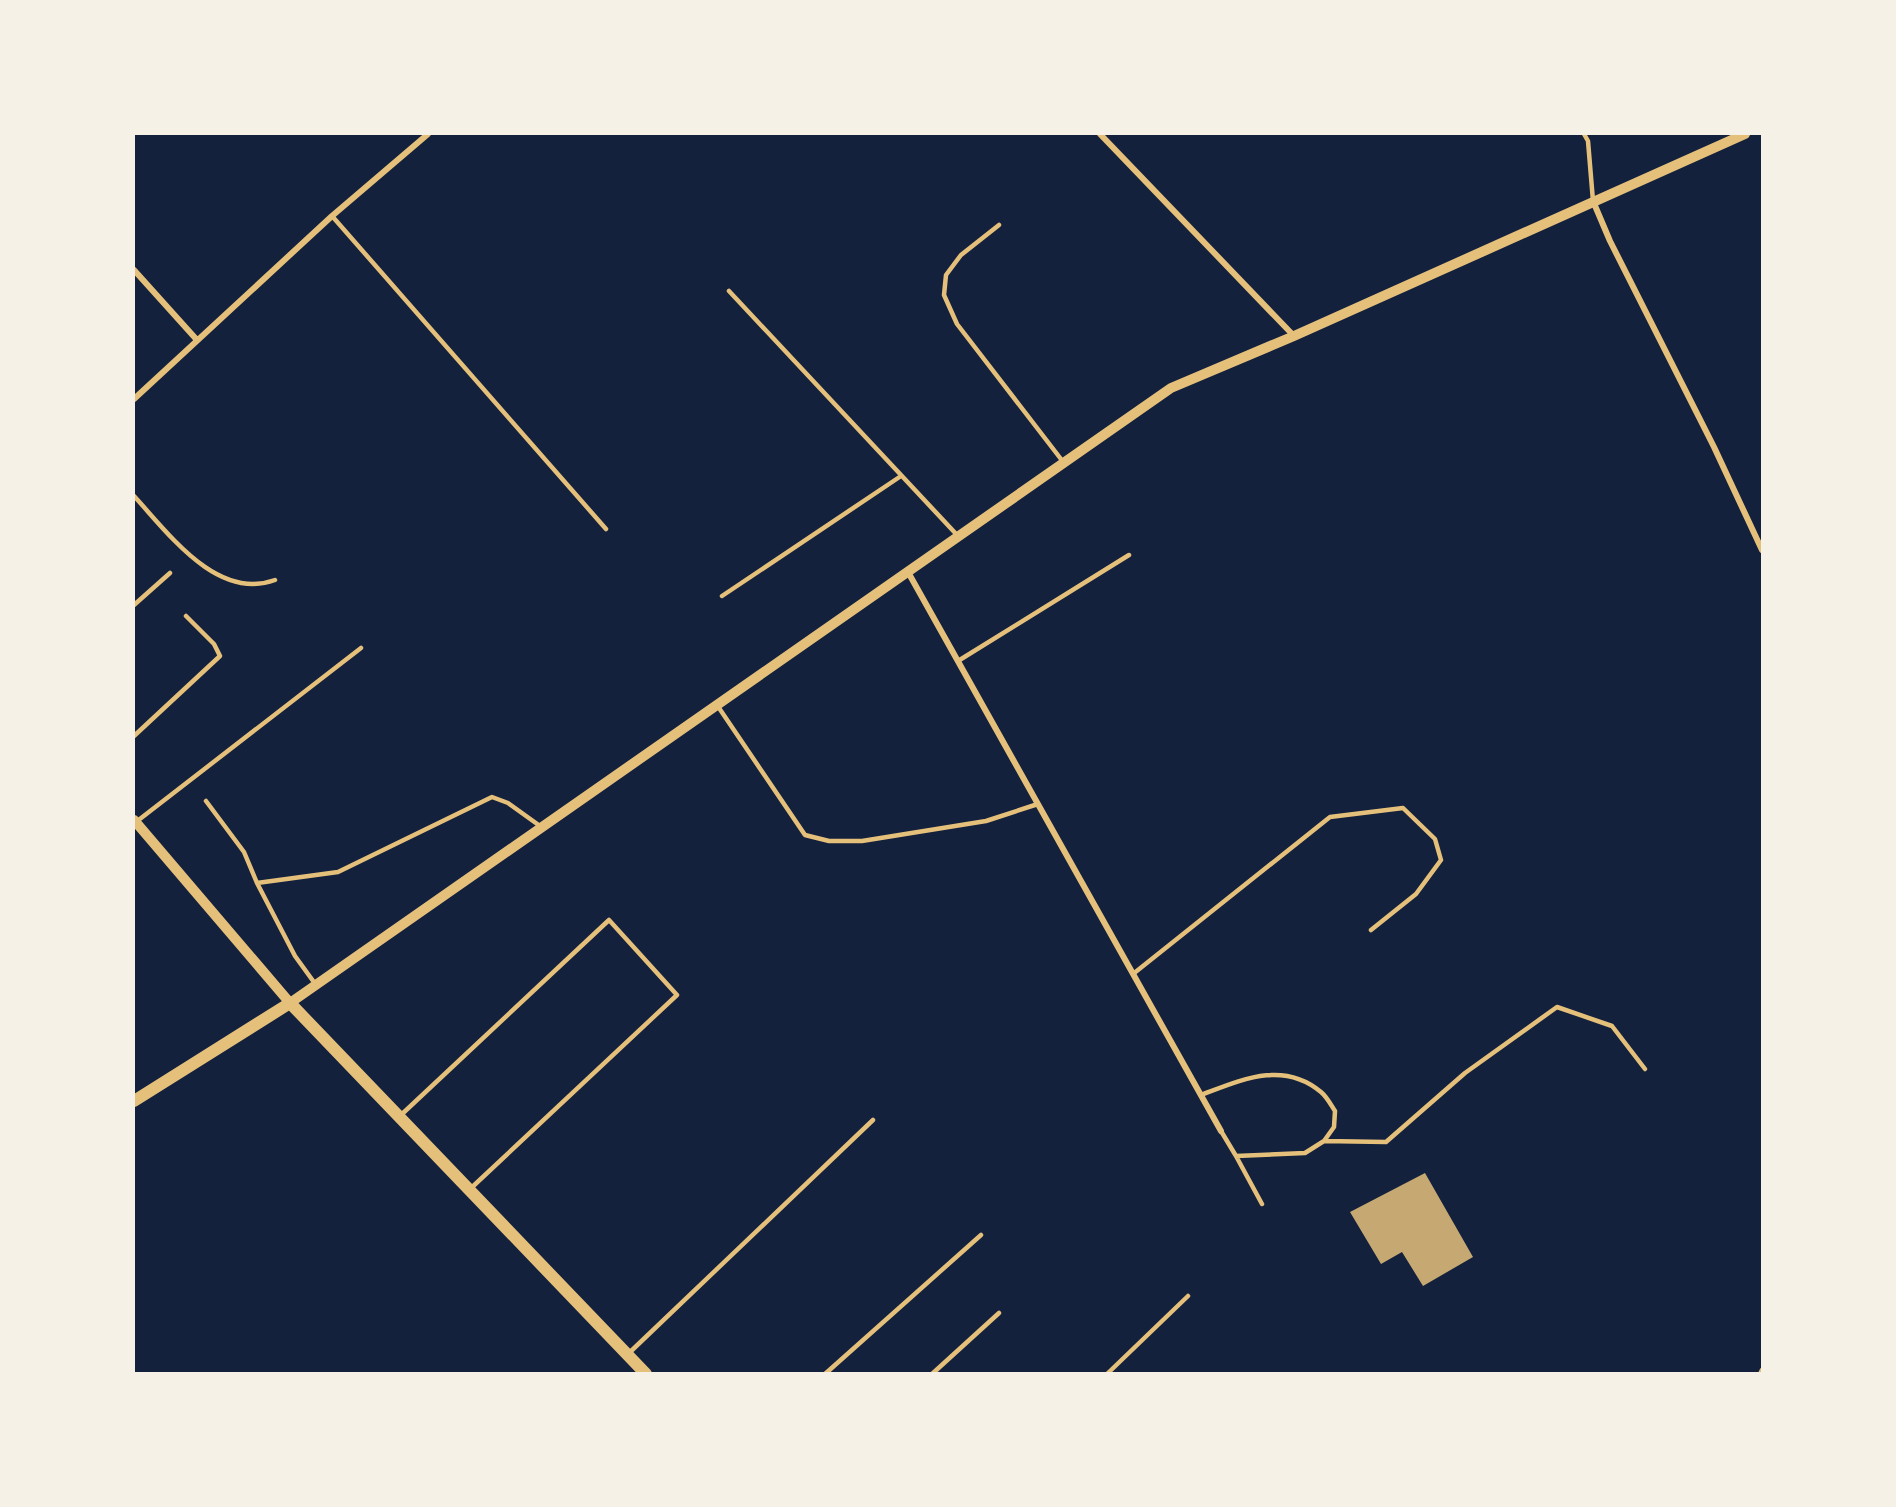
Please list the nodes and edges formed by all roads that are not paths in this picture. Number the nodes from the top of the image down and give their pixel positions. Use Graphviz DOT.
graph roads {
  1 [pos="428,134"];
  2 [pos="1100,134"];
  3 [pos="1584,134"];
  4 [pos="1745,134"];
  5 [pos="1593,201"];
  6 [pos="332,216"];
  7 [pos="999,225"];
  8 [pos="134,270"];
  9 [pos="729,291"];
  10 [pos="1294,336"];
  11 [pos="198,340"];
  12 [pos="134,399"];
  13 [pos="1064,463"];
  14 [pos="901,476"];
  15 [pos="134,496"];
  16 [pos="606,529"];
  17 [pos="958,536"];
  18 [pos="1762,550"];
  19 [pos="1129,555"];
  20 [pos="908,572"];
  21 [pos="170,573"];
  22 [pos="275,580"];
  23 [pos="722,596"];
  24 [pos="134,605"];
  25 [pos="186,616"];
  26 [pos="361,648"];
  27 [pos="958,661"];
  28 [pos="717,705"];
  29 [pos="134,736"];
  30 [pos="206,801"];
  31 [pos="1038,804"];
  32 [pos="135,821"];
  33 [pos="540,827"];
  34 [pos="257,883"];
  35 [pos="1371,930"];
  36 [pos="1133,974"];
  37 [pos="316,985"];
  38 [pos="290,1003"];
  39 [pos="1645,1070"];
  40 [pos="1201,1095"];
  41 [pos="134,1101"];
  42 [pos="399,1117"];
  43 [pos="873,1120"];
  44 [pos="1221,1131"];
  45 [pos="1324,1141"];
  46 [pos="1236,1156"];
  47 [pos="469,1190"];
  48 [pos="1262,1204"];
  49 [pos="981,1235"];
  50 [pos="1188,1296"];
  51 [pos="999,1312"];
  52 [pos="628,1354"];
  53 [pos="646,1374"];
  54 [pos="825,1374"];
  55 [pos="932,1374"];
  56 [pos="1107,1374"];
  1 -- 6 [label="street"];
  2 -- 10 [label="street"];
  3 -- 5 [label="lane"];
  4 -- 5 [label="street"];
  5 -- 10 [label="street"];
  5 -- 18 [label="street"];
  6 -- 11 [label="street"];
  6 -- 16 [label="lane"];
  7 -- 13 [label="lane"];
  8 -- 11 [label="street"];
  9 -- 14 [label="lane"];
  10 -- 13 [label="street"];
  11 -- 12 [label="street"];
  13 -- 17 [label="street"];
  14 -- 17 [label="lane"];
  14 -- 23 [label="lane"];
  15 -- 22 [label="lane"];
  17 -- 20 [label="street"];
  19 -- 27 [label="lane"];
  20 -- 27 [label="street"];
  20 -- 28 [label="street"];
  21 -- 24 [label="lane"];
  25 -- 29 [label="lane"];
  26 -- 32 [label="lane"];
  27 -- 31 [label="street"];
  28 -- 31 [label="lane"];
  28 -- 33 [label="street"];
  30 -- 34 [label="lane"];
  31 -- 36 [label="street"];
  32 -- 38 [label="street"];
  33 -- 34 [label="lane"];
  33 -- 37 [label="street"];
  34 -- 37 [label="lane"];
  35 -- 36 [label="lane"];
  36 -- 40 [label="street"];
  37 -- 38 [label="street"];
  38 -- 41 [label="main road"];
  38 -- 42 [label="main road"];
  39 -- 45 [label="lane"];
  40 -- 44 [label="street"];
  40 -- 45 [label="lane"];
  42 -- 47 [label="main road"];
  42 -- 47 [label="lane"];
  43 -- 52 [label="lane"];
  44 -- 46 [label="lane"];
  45 -- 46 [label="lane"];
  46 -- 48 [label="lane"];
  47 -- 52 [label="main road"];
  49 -- 54 [label="lane"];
  50 -- 56 [label="lane"];
  51 -- 55 [label="lane"];
  52 -- 53 [label="main road"];
}
